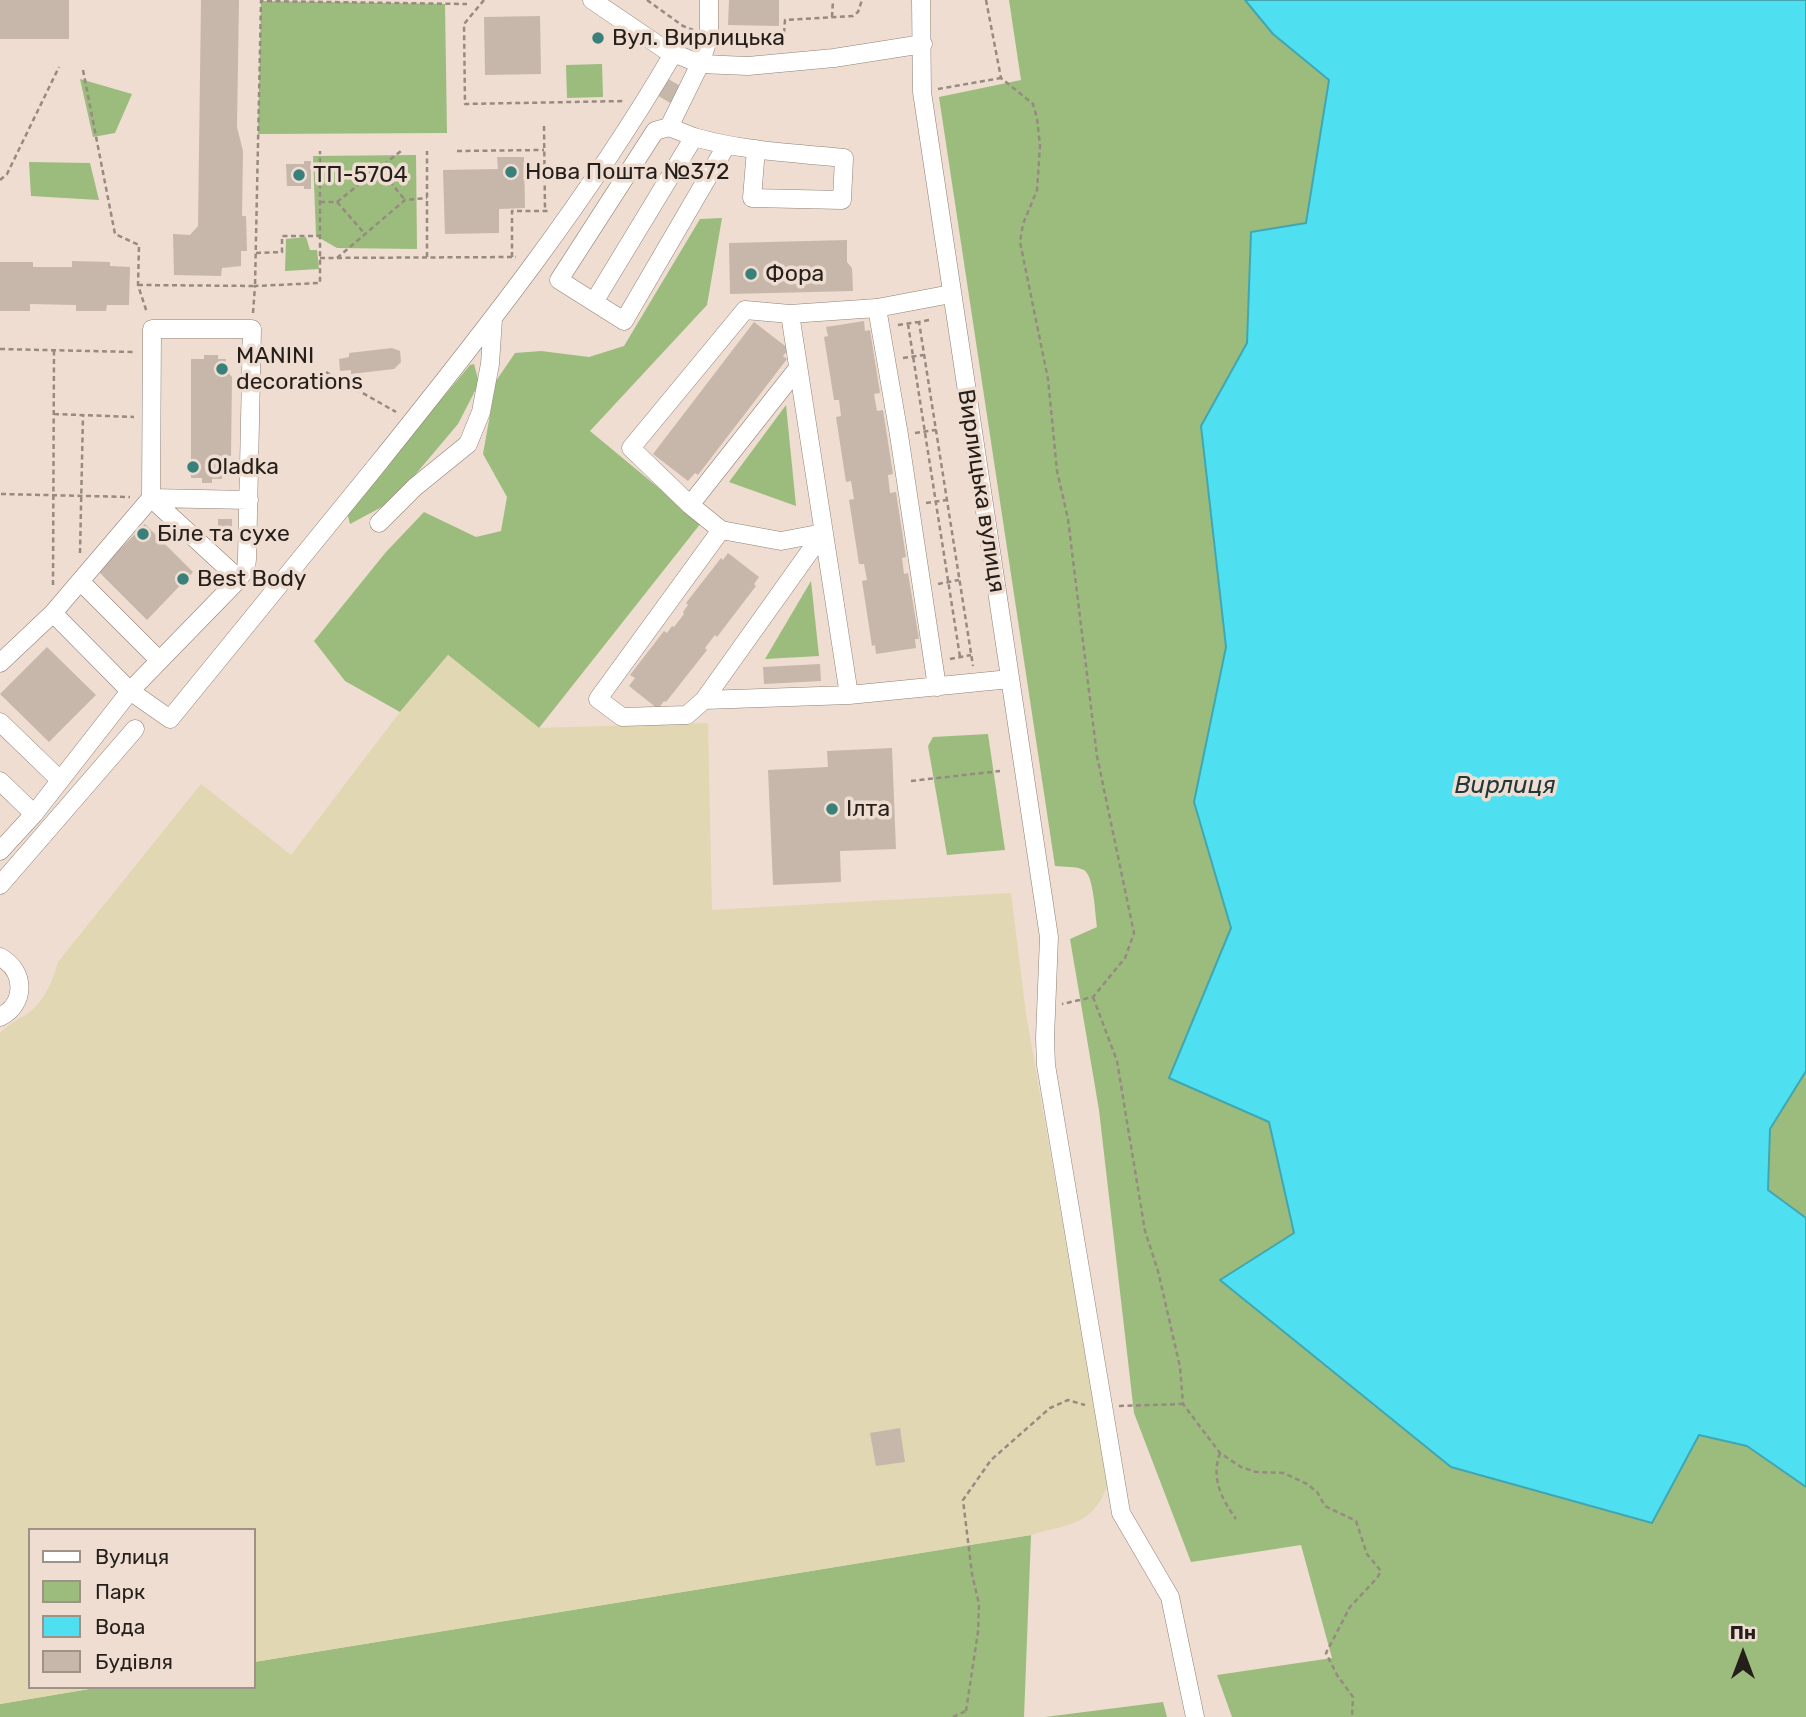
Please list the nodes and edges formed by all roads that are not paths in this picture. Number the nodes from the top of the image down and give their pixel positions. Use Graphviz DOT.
graph roads {
  1 [pos="592,0"];
  2 [pos="709,0"];
  3 [pos="921,0"];
  4 [pos="923,44"];
  5 [pos="673,54"];
  6 [pos="701,64"];
  7 [pos="669,127"];
  8 [pos="694,137"];
  9 [pos="726,146"];
  10 [pos="756,149"];
  11 [pos="951,294"];
  12 [pos="594,302"];
  13 [pos="877,308"];
  14 [pos="790,314"];
  15 [pos="493,320"];
  16 [pos="798,368"];
  17 [pos="151,498"];
  18 [pos="249,500"];
  19 [pos="690,505"];
  20 [pos="379,523"];
  21 [pos="721,530"];
  22 [pos="823,533"];
  23 [pos="239,579"];
  24 [pos="80,580"];
  25 [pos="52,612"];
  26 [pos="159,660"];
  27 [pos="0,663"];
  28 [pos="1010,679"];
  29 [pos="937,687"];
  30 [pos="130,691"];
  31 [pos="849,695"];
  32 [pos="704,700"];
  33 [pos="0,722"];
  34 [pos="135,729"];
  35 [pos="0,780"];
  36 [pos="60,780"];
  37 [pos="34,814"];
  38 [pos="0,851"];
  39 [pos="0,885"];
  40 [pos="0,957"];
  41 [pos="0,1017"];
  42 [pos="1195,1717"];
  1 -- 5 [label="street"];
  2 -- 6 [label="street"];
  3 -- 4 [label="street, Вирлицька вулиця"];
  4 -- 6 [label="street"];
  4 -- 11 [label="street, Вирлицька вулиця"];
  5 -- 6 [label="street"];
  5 -- 15 [label="street"];
  6 -- 7 [label="street"];
  7 -- 8 [label="street"];
  7 -- 12 [label="street"];
  8 -- 9 [label="street"];
  8 -- 12 [label="street"];
  9 -- 10 [label="street"];
  9 -- 12 [label="street"];
  10 -- 10 [label="street"];
  11 -- 13 [label="street"];
  11 -- 28 [label="street, Вирлицька вулиця"];
  13 -- 14 [label="street"];
  13 -- 29 [label="street"];
  14 -- 16 [label="street"];
  14 -- 19 [label="street"];
  15 -- 20 [label="street"];
  15 -- 30 [label="street"];
  16 -- 19 [label="street"];
  16 -- 22 [label="street"];
  17 -- 18 [label="street"];
  17 -- 18 [label="street"];
  17 -- 23 [label="street"];
  17 -- 24 [label="street"];
  18 -- 23 [label="street"];
  19 -- 21 [label="street"];
  21 -- 22 [label="street"];
  21 -- 32 [label="street"];
  22 -- 31 [label="street"];
  22 -- 32 [label="street"];
  23 -- 26 [label="street"];
  24 -- 25 [label="street"];
  24 -- 26 [label="street"];
  25 -- 27 [label="street"];
  25 -- 30 [label="street"];
  26 -- 30 [label="street"];
  28 -- 29 [label="street"];
  28 -- 42 [label="street, Вирлицька вулиця"];
  29 -- 31 [label="street"];
  30 -- 36 [label="street"];
  31 -- 32 [label="street"];
  33 -- 36 [label="street"];
  34 -- 39 [label="street"];
  35 -- 37 [label="street"];
  36 -- 37 [label="street"];
  37 -- 38 [label="street"];
  40 -- 41 [label="street"];
}
